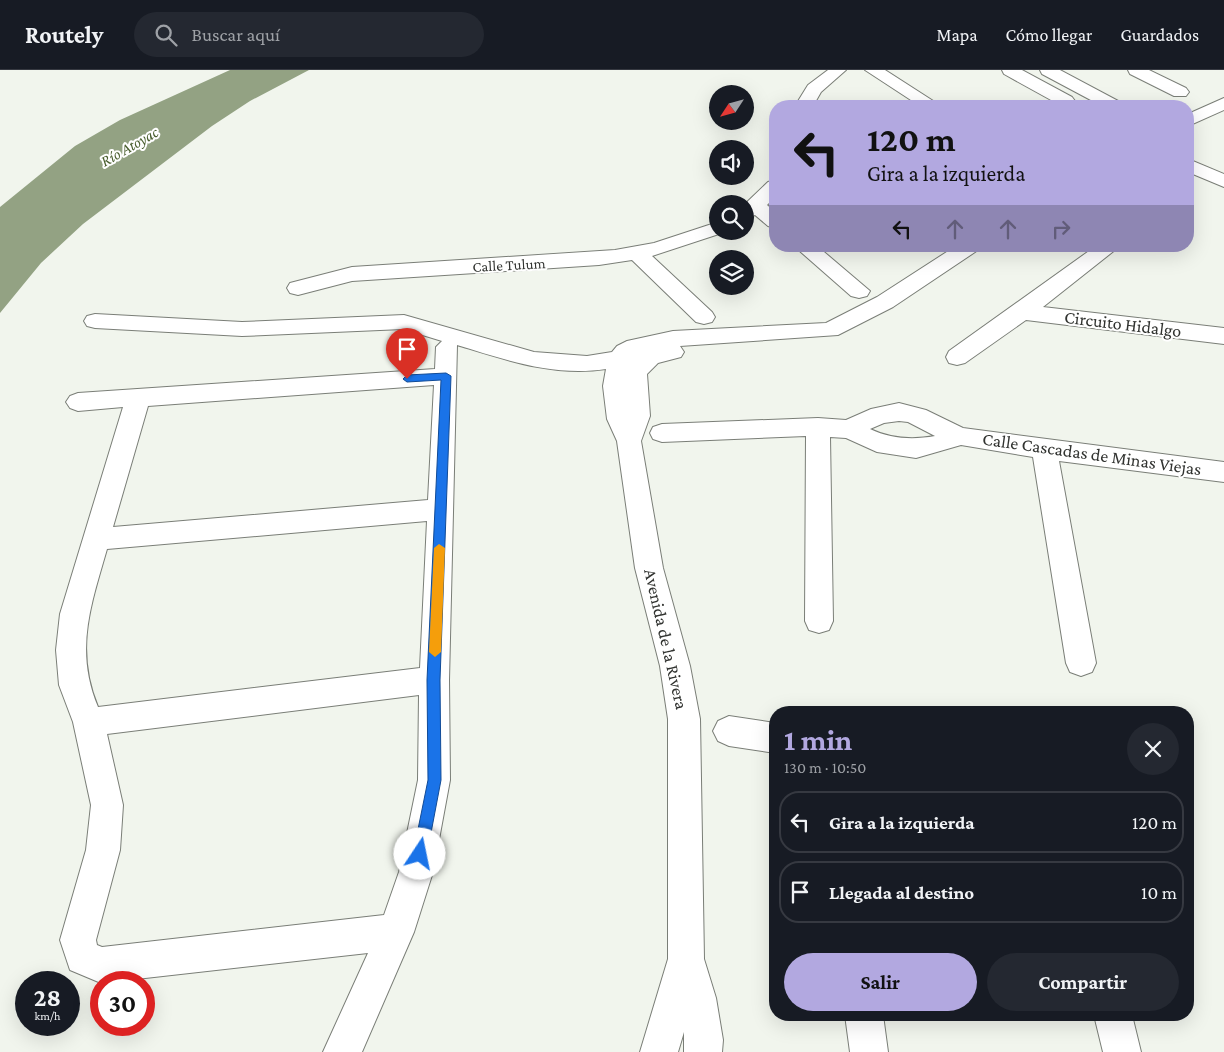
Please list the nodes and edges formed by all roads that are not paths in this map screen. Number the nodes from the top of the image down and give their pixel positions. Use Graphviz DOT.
graph roads {
  1 [pos="838,70"];
  2 [pos="873,70"];
  3 [pos="1010,70"];
  4 [pos="1048,70"];
  5 [pos="1136,70"];
  6 [pos="1081,88"];
  7 [pos="1224,91"];
  8 [pos="1180,92"];
  9 [pos="1058,96"];
  10 [pos="808,100"];
  11 [pos="922,100"];
  12 [pos="1065,100"];
  13 [pos="1103,100"];
  14 [pos="1224,103"];
  15 [pos="1194,105"];
  16 [pos="1194,118"];
  17 [pos="1194,169"];
  18 [pos="1209,179"];
  19 [pos="769,192"];
  20 [pos="754,205"];
  21 [pos="754,211"];
  22 [pos="769,219"];
  23 [pos="709,232"];
  24 [pos="811,252"];
  25 [pos="962,252"];
  26 [pos="1102,252"];
  27 [pos="638,254"];
  28 [pos="298,288"];
  29 [pos="859,291"];
  30 [pos="885,302"];
  31 [pos="1022,312"];
  32 [pos="704,317"];
  33 [pos="95,321"];
  34 [pos="1224,336"];
  35 [pos="957,357"];
  36 [pos="619,359"];
  37 [pos="138,398"];
  38 [pos="78,402"];
  39 [pos="818,427"];
  40 [pos="850,429"];
  41 [pos="662,433"];
  42 [pos="960,436"];
  43 [pos="629,441"];
  44 [pos="1044,450"];
  45 [pos="1224,472"];
  46 [pos="441,509"];
  47 [pos="96,539"];
  48 [pos="819,621"];
  49 [pos="1081,663"];
  50 [pos="434,680"];
  51 [pos="89,722"];
  52 [pos="729,731"];
  53 [pos="769,737"];
  54 [pos="396,932"];
  55 [pos="686,959"];
  56 [pos="865,1021"];
  57 [pos="1114,1021"];
  58 [pos="342,1052"];
  59 [pos="660,1052"];
  60 [pos="703,1052"];
  61 [pos="869,1052"];
  62 [pos="1122,1052"];
  1 -- 10 [label="street"];
  2 -- 11 [label="street"];
  3 -- 9 [label="street"];
  4 -- 6 [label="street"];
  5 -- 8 [label="street"];
  6 -- 9 [label="street"];
  6 -- 13 [label="street"];
  7 -- 15 [label="street"];
  9 -- 12 [label="street"];
  14 -- 16 [label="street"];
  17 -- 18 [label="street"];
  19 -- 20 [label="street"];
  21 -- 22 [label="street"];
  23 -- 27 [label="street, Calle Tulum"];
  24 -- 29 [label="street"];
  25 -- 30 [label="street, Avenida de la Rivera"];
  26 -- 31 [label="street"];
  27 -- 28 [label="street, Calle Tulum"];
  27 -- 32 [label="street"];
  30 -- 36 [label="street, Avenida de la Rivera"];
  30 -- 43 [label="street, Avenida de la Rivera"];
  31 -- 34 [label="street, Circuito Hidalgo"];
  31 -- 35 [label="street"];
  33 -- 36 [label="street"];
  36 -- 43 [label="street, Avenida de la Rivera"];
  37 -- 38 [label="street"];
  37 -- 46 [label="street"];
  37 -- 47 [label="street"];
  39 -- 40 [label="street, Calle Cascadas de Minas Viejas"];
  39 -- 41 [label="street, Calle Cascadas de Minas Viejas"];
  39 -- 48 [label="street"];
  40 -- 42 [label="street, Calle Cascadas de Minas Viejas"];
  40 -- 42 [label="street, Calle Cascadas de Minas Viejas"];
  42 -- 44 [label="street, Calle Cascadas de Minas Viejas"];
  43 -- 55 [label="street, Avenida de la Rivera"];
  44 -- 45 [label="street, Calle Cascadas de Minas Viejas"];
  44 -- 49 [label="street"];
  46 -- 47 [label="street"];
  46 -- 50 [label="street"];
  47 -- 51 [label="street"];
  50 -- 51 [label="street"];
  50 -- 54 [label="street"];
  51 -- 54 [label="street"];
  52 -- 53 [label="street"];
  54 -- 58 [label="street"];
  55 -- 59 [label="street, Avenida de la Rivera"];
  55 -- 60 [label="street, Avenida de la Rivera"];
  56 -- 61 [label="street"];
  57 -- 62 [label="street"];
}
